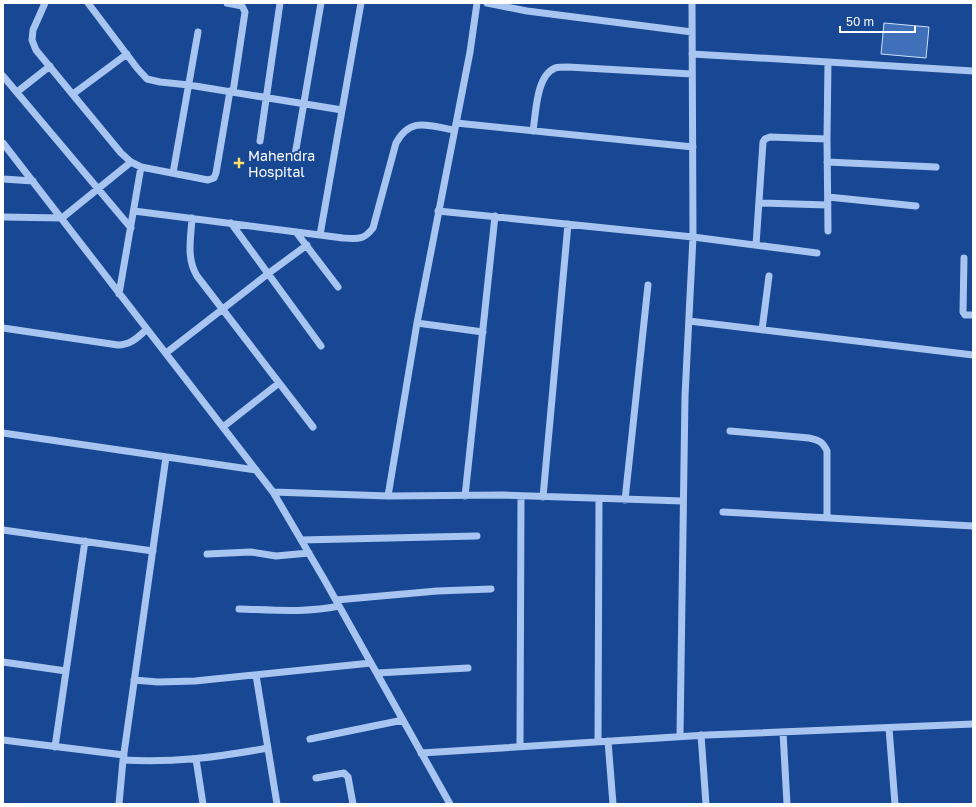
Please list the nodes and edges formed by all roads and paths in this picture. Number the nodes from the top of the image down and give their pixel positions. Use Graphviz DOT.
graph roads {
  1 [pos="44,3"];
  2 [pos="88,3"];
  3 [pos="229,3"];
  4 [pos="280,3"];
  5 [pos="321,3"];
  6 [pos="361,3"];
  7 [pos="477,3"];
  8 [pos="487,3"];
  9 [pos="692,3"];
  10 [pos="198,32"];
  11 [pos="692,32"];
  12 [pos="127,54"];
  13 [pos="692,54"];
  14 [pos="828,62"];
  15 [pos="50,66"];
  16 [pos="973,71"];
  17 [pos="692,74"];
  18 [pos="3,76"];
  19 [pos="189,85"];
  20 [pos="17,92"];
  21 [pos="231,92"];
  22 [pos="73,94"];
  23 [pos="267,97"];
  24 [pos="304,103"];
  25 [pos="342,110"];
  26 [pos="455,126"];
  27 [pos="533,130"];
  28 [pos="827,139"];
  29 [pos="260,141"];
  30 [pos="3,143"];
  31 [pos="693,147"];
  32 [pos="295,155"];
  33 [pos="131,162"];
  34 [pos="827,162"];
  35 [pos="141,167"];
  36 [pos="936,167"];
  37 [pos="173,173"];
  38 [pos="3,179"];
  39 [pos="33,181"];
  40 [pos="98,189"];
  41 [pos="828,197"];
  42 [pos="759,202"];
  43 [pos="828,205"];
  44 [pos="916,206"];
  45 [pos="134,210"];
  46 [pos="438,211"];
  47 [pos="496,216"];
  48 [pos="3,217"];
  49 [pos="62,218"];
  50 [pos="192,218"];
  51 [pos="231,223"];
  52 [pos="568,224"];
  53 [pos="131,228"];
  54 [pos="828,231"];
  55 [pos="296,232"];
  56 [pos="320,235"];
  57 [pos="693,237"];
  58 [pos="307,245"];
  59 [pos="756,245"];
  60 [pos="817,253"];
  61 [pos="964,258"];
  62 [pos="269,273"];
  63 [pos="768,276"];
  64 [pos="648,285"];
  65 [pos="338,287"];
  66 [pos="119,294"];
  67 [pos="223,310"];
  68 [pos="973,315"];
  69 [pos="689,321"];
  70 [pos="417,322"];
  71 [pos="3,328"];
  72 [pos="147,329"];
  73 [pos="762,330"];
  74 [pos="483,332"];
  75 [pos="321,346"];
  76 [pos="166,354"];
  77 [pos="973,355"];
  78 [pos="279,383"];
  79 [pos="223,427"];
  80 [pos="313,427"];
  81 [pos="730,431"];
  82 [pos="3,434"];
  83 [pos="166,457"];
  84 [pos="256,470"];
  85 [pos="273,492"];
  86 [pos="388,496"];
  87 [pos="465,496"];
  88 [pos="521,496"];
  89 [pos="543,497"];
  90 [pos="599,499"];
  91 [pos="625,500"];
  92 [pos="683,502"];
  93 [pos="723,512"];
  94 [pos="827,518"];
  95 [pos="973,526"];
  96 [pos="3,530"];
  97 [pos="477,536"];
  98 [pos="301,540"];
  99 [pos="85,541"];
  100 [pos="153,551"];
  101 [pos="207,554"];
  102 [pos="309,554"];
  103 [pos="491,589"];
  104 [pos="338,603"];
  105 [pos="239,609"];
  106 [pos="3,662"];
  107 [pos="371,663"];
  108 [pos="468,668"];
  109 [pos="66,671"];
  110 [pos="377,673"];
  111 [pos="256,675"];
  112 [pos="134,680"];
  113 [pos="403,720"];
  114 [pos="973,724"];
  115 [pos="890,728"];
  116 [pos="783,732"];
  117 [pos="701,735"];
  118 [pos="680,736"];
  119 [pos="310,738"];
  120 [pos="3,740"];
  121 [pos="608,741"];
  122 [pos="598,742"];
  123 [pos="520,746"];
  124 [pos="55,747"];
  125 [pos="268,748"];
  126 [pos="422,753"];
  127 [pos="124,757"];
  128 [pos="196,760"];
  129 [pos="316,778"];
  130 [pos="119,804"];
  131 [pos="203,804"];
  132 [pos="277,804"];
  133 [pos="353,804"];
  134 [pos="450,804"];
  135 [pos="613,804"];
  136 [pos="706,804"];
  137 [pos="787,804"];
  138 [pos="895,804"];
  1 -- 15 [label="street"];
  2 -- 12 [label="street"];
  3 -- 21 [label="street"];
  4 -- 23 [label="street"];
  5 -- 24 [label="street"];
  6 -- 25 [label="street"];
  7 -- 26 [label="street"];
  8 -- 11 [label="street"];
  9 -- 11 [label="street"];
  10 -- 19 [label="street"];
  11 -- 13 [label="street"];
  12 -- 19 [label="street"];
  12 -- 22 [label="street"];
  13 -- 14 [label="street"];
  13 -- 17 [label="street"];
  14 -- 16 [label="street"];
  14 -- 28 [label="street"];
  15 -- 20 [label="street"];
  15 -- 22 [label="street"];
  17 -- 27 [label="street"];
  17 -- 31 [label="street"];
  18 -- 20 [label="street"];
  19 -- 21 [label="street"];
  19 -- 37 [label="street"];
  20 -- 40 [label="street"];
  21 -- 23 [label="street"];
  21 -- 37 [label="street"];
  22 -- 33 [label="street"];
  23 -- 24 [label="street"];
  23 -- 29 [label="street"];
  24 -- 25 [label="street"];
  24 -- 32 [label="street"];
  25 -- 56 [label="street"];
  26 -- 27 [label="street"];
  26 -- 46 [label="street"];
  26 -- 56 [label="street"];
  27 -- 31 [label="street"];
  28 -- 34 [label="street"];
  28 -- 42 [label="street"];
  30 -- 39 [label="street"];
  31 -- 57 [label="street"];
  33 -- 35 [label="street"];
  33 -- 40 [label="street"];
  34 -- 36 [label="street"];
  34 -- 41 [label="street"];
  35 -- 37 [label="street"];
  35 -- 45 [label="street"];
  38 -- 39 [label="street"];
  39 -- 49 [label="street"];
  40 -- 49 [label="street"];
  40 -- 53 [label="street"];
  41 -- 43 [label="street"];
  41 -- 44 [label="street"];
  42 -- 43 [label="street"];
  42 -- 59 [label="street"];
  43 -- 54 [label="street"];
  45 -- 50 [label="street"];
  45 -- 53 [label="street"];
  46 -- 47 [label="street"];
  46 -- 70 [label="street"];
  47 -- 52 [label="street"];
  47 -- 74 [label="street"];
  48 -- 49 [label="street"];
  49 -- 66 [label="street"];
  50 -- 51 [label="street"];
  50 -- 67 [label="street"];
  51 -- 55 [label="street"];
  51 -- 62 [label="street"];
  52 -- 57 [label="street"];
  52 -- 89 [label="street"];
  53 -- 66 [label="street"];
  55 -- 56 [label="street"];
  55 -- 58 [label="street"];
  57 -- 59 [label="street"];
  57 -- 69 [label="street"];
  58 -- 62 [label="street"];
  58 -- 65 [label="street"];
  59 -- 60 [label="street"];
  61 -- 68 [label="street"];
  62 -- 67 [label="street"];
  62 -- 75 [label="street"];
  63 -- 73 [label="street"];
  64 -- 91 [label="street"];
  66 -- 72 [label="street"];
  67 -- 76 [label="street"];
  67 -- 78 [label="street"];
  69 -- 73 [label="street"];
  69 -- 92 [label="street"];
  70 -- 74 [label="street"];
  70 -- 86 [label="street"];
  71 -- 72 [label="street"];
  72 -- 76 [label="street"];
  73 -- 77 [label="street"];
  74 -- 87 [label="street"];
  76 -- 79 [label="street"];
  78 -- 79 [label="street"];
  78 -- 80 [label="street"];
  79 -- 84 [label="street"];
  81 -- 94 [label="street"];
  82 -- 83 [label="street"];
  83 -- 84 [label="street"];
  83 -- 100 [label="street"];
  84 -- 85 [label="street"];
  85 -- 86 [label="street"];
  85 -- 98 [label="street"];
  86 -- 87 [label="street"];
  87 -- 88 [label="street"];
  88 -- 89 [label="street"];
  88 -- 123 [label="street"];
  89 -- 90 [label="street"];
  90 -- 91 [label="street"];
  90 -- 122 [label="street"];
  91 -- 92 [label="street"];
  92 -- 118 [label="street"];
  93 -- 94 [label="street"];
  94 -- 95 [label="street"];
  96 -- 99 [label="street"];
  97 -- 98 [label="street"];
  98 -- 102 [label="street"];
  99 -- 100 [label="street"];
  99 -- 109 [label="street"];
  100 -- 112 [label="street"];
  101 -- 102 [label="street"];
  102 -- 104 [label="street"];
  103 -- 104 [label="street"];
  104 -- 105 [label="street"];
  104 -- 107 [label="street"];
  106 -- 109 [label="street"];
  107 -- 110 [label="street"];
  107 -- 111 [label="street"];
  108 -- 110 [label="street"];
  109 -- 124 [label="street"];
  110 -- 113 [label="street"];
  111 -- 112 [label="street"];
  111 -- 125 [label="street"];
  112 -- 127 [label="street"];
  113 -- 119 [label="street"];
  113 -- 126 [label="street"];
  114 -- 115 [label="street"];
  115 -- 116 [label="street"];
  115 -- 138 [label="street"];
  116 -- 117 [label="street"];
  116 -- 137 [label="street"];
  117 -- 118 [label="street"];
  117 -- 136 [label="street"];
  118 -- 121 [label="street"];
  120 -- 124 [label="street"];
  121 -- 122 [label="street"];
  121 -- 135 [label="street"];
  122 -- 123 [label="street"];
  123 -- 126 [label="street"];
  124 -- 127 [label="street"];
  125 -- 128 [label="street"];
  125 -- 132 [label="street"];
  126 -- 134 [label="street"];
  127 -- 128 [label="street"];
  127 -- 130 [label="street"];
  128 -- 131 [label="street"];
  129 -- 133 [label="street"];
}
